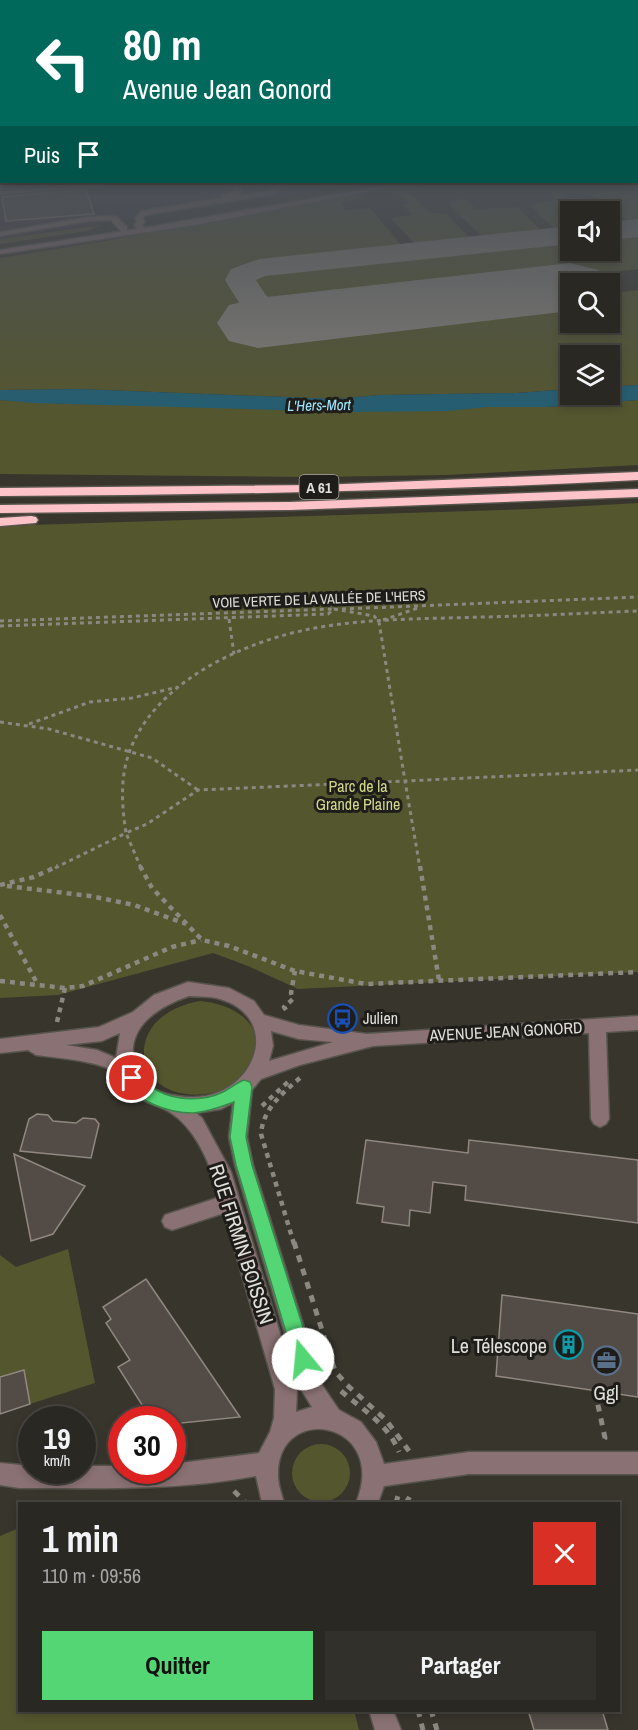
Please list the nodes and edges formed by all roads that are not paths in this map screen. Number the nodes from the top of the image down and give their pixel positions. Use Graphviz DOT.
graph roads {
  1 [pos="638,476"];
  2 [pos="0,479"];
  3 [pos="181,490"];
  4 [pos="0,492"];
  5 [pos="638,494"];
  6 [pos="290,506"];
  7 [pos="0,508"];
  8 [pos="0,522"];
  9 [pos="137,1016"];
  10 [pos="260,1021"];
  11 [pos="638,1023"];
  12 [pos="597,1026"];
  13 [pos="373,1039"];
  14 [pos="7,1046"];
  15 [pos="128,1071"];
  16 [pos="250,1080"];
  17 [pos="173,1104"];
  18 [pos="600,1119"];
  19 [pos="231,1202"];
  20 [pos="172,1221"];
  21 [pos="332,1418"];
  22 [pos="281,1433"];
  23 [pos="266,1463"];
  24 [pos="638,1463"];
  25 [pos="0,1474"];
  26 [pos="375,1476"];
  27 [pos="273,1502"];
  28 [pos="367,1502"];
  29 [pos="382,1712"];
  30 [pos="387,1712"];
  31 [pos="389,1730"];
  1 -- 3 [label="highway, A 61"];
  2 -- 3 [label="highway"];
  3 -- 4 [label="highway, A 61"];
  5 -- 6 [label="highway, A 61"];
  6 -- 7 [label="highway, A 61"];
  6 -- 8 [label="highway"];
  9 -- 10 [label="street, AVENUE JEAN GONORD"];
  9 -- 14 [label="street, AVENUE JEAN GONORD"];
  9 -- 15 [label="street"];
  10 -- 13 [label="street, AVENUE JEAN GONORD"];
  10 -- 16 [label="street"];
  11 -- 12 [label="street, AVENUE JEAN GONORD"];
  12 -- 13 [label="street, AVENUE JEAN GONORD"];
  12 -- 18 [label="street"];
  13 -- 16 [label="street, AVENUE JEAN GONORD"];
  14 -- 15 [label="street, AVENUE JEAN GONORD"];
  15 -- 17 [label="street, AVENUE JEAN GONORD"];
  16 -- 17 [label="street, AVENUE JEAN GONORD"];
  16 -- 21 [label="street, RUE FIRMIN BOISSIN"];
  17 -- 19 [label="street, RUE FIRMIN BOISSIN"];
  19 -- 20 [label="street"];
  19 -- 22 [label="street, RUE FIRMIN BOISSIN"];
  21 -- 22 [label="street"];
  21 -- 26 [label="street"];
  22 -- 23 [label="street"];
  23 -- 25 [label="street"];
  23 -- 27 [label="street"];
  24 -- 26 [label="street"];
  26 -- 28 [label="street"];
  29 -- 31 [label="street"];
  30 -- 31 [label="street"];
}
